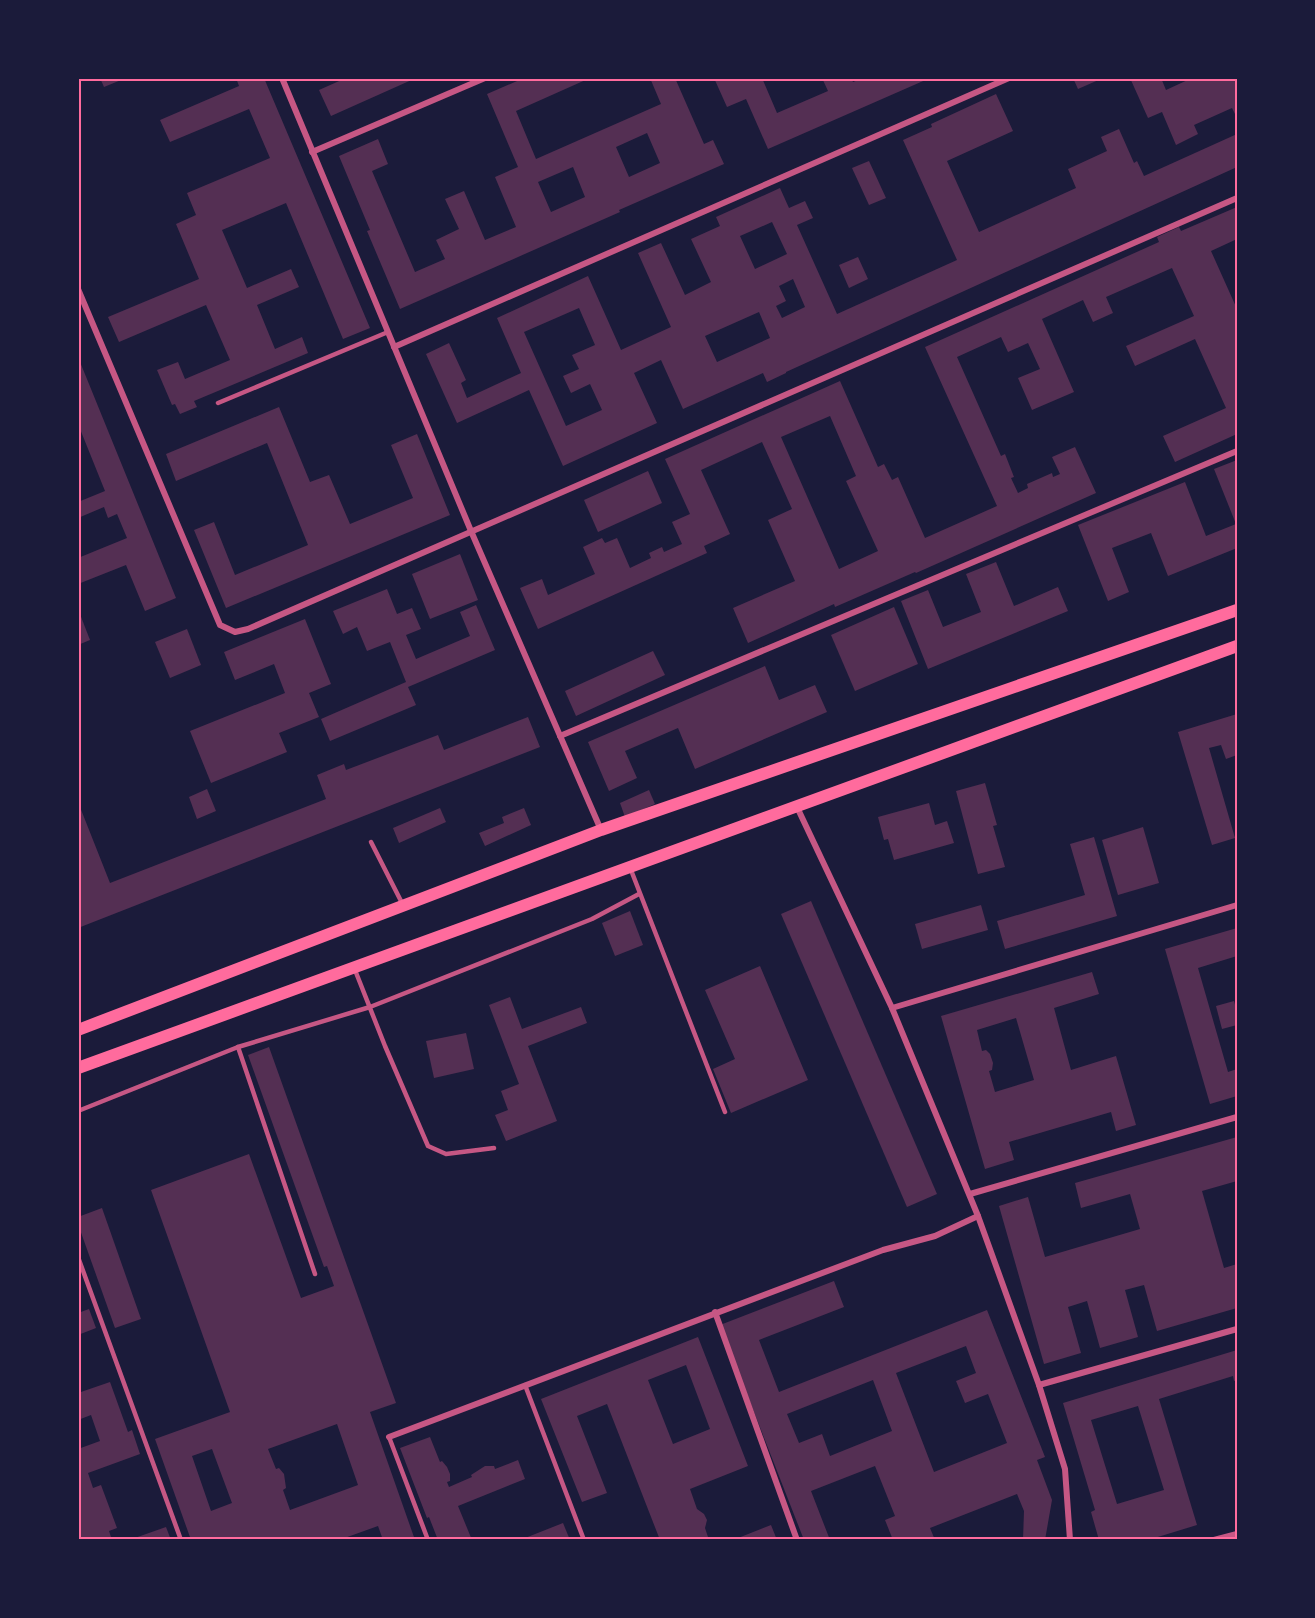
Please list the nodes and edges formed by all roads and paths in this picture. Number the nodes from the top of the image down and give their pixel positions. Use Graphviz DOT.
graph roads {
  1 [pos="282,78"];
  2 [pos="484,78"];
  3 [pos="1009,78"];
  4 [pos="312,152"];
  5 [pos="1237,198"];
  6 [pos="78,289"];
  7 [pos="388,332"];
  8 [pos="394,347"];
  9 [pos="218,404"];
  10 [pos="1237,451"];
  11 [pos="471,531"];
  12 [pos="1237,610"];
  13 [pos="1237,646"];
  14 [pos="560,736"];
  15 [pos="797,806"];
  16 [pos="602,830"];
  17 [pos="371,842"];
  18 [pos="630,867"];
  19 [pos="639,894"];
  20 [pos="404,906"];
  21 [pos="1237,906"];
  22 [pos="354,967"];
  23 [pos="370,1007"];
  24 [pos="892,1008"];
  25 [pos="78,1030"];
  26 [pos="238,1047"];
  27 [pos="78,1068"];
  28 [pos="78,1111"];
  29 [pos="725,1112"];
  30 [pos="1237,1116"];
  31 [pos="494,1148"];
  32 [pos="970,1194"];
  33 [pos="978,1216"];
  34 [pos="78,1257"];
  35 [pos="315,1274"];
  36 [pos="715,1312"];
  37 [pos="1237,1329"];
  38 [pos="525,1385"];
  39 [pos="1040,1385"];
  40 [pos="388,1437"];
  41 [pos="1237,1534"];
  42 [pos="181,1540"];
  43 [pos="428,1540"];
  44 [pos="584,1540"];
  45 [pos="797,1540"];
  46 [pos="1070,1540"];
  47 [pos="1214,1540"];
  1 -- 4 [label="street"];
  2 -- 4 [label="street"];
  3 -- 8 [label="street"];
  4 -- 7 [label="street"];
  5 -- 11 [label="street"];
  6 -- 11 [label="street"];
  7 -- 8 [label="street"];
  7 -- 9 [label="lane"];
  8 -- 11 [label="street"];
  10 -- 14 [label="street"];
  11 -- 14 [label="street"];
  12 -- 16 [label="main road"];
  13 -- 15 [label="main road"];
  14 -- 16 [label="street"];
  15 -- 18 [label="main road"];
  15 -- 24 [label="street"];
  16 -- 20 [label="main road"];
  17 -- 20 [label="lane"];
  18 -- 19 [label="lane"];
  18 -- 22 [label="main road"];
  19 -- 23 [label="lane"];
  19 -- 29 [label="lane"];
  20 -- 25 [label="main road"];
  21 -- 24 [label="street"];
  22 -- 23 [label="lane"];
  22 -- 27 [label="main road"];
  23 -- 26 [label="lane"];
  23 -- 31 [label="lane"];
  24 -- 32 [label="street"];
  26 -- 28 [label="lane"];
  26 -- 35 [label="lane"];
  30 -- 32 [label="street"];
  32 -- 33 [label="street"];
  33 -- 36 [label="street"];
  33 -- 39 [label="street"];
  34 -- 42 [label="lane"];
  36 -- 38 [label="street"];
  36 -- 45 [label="street"];
  37 -- 39 [label="street"];
  38 -- 40 [label="street"];
  38 -- 44 [label="lane"];
  39 -- 46 [label="street"];
  40 -- 43 [label="lane"];
  41 -- 47 [label="street"];
}
